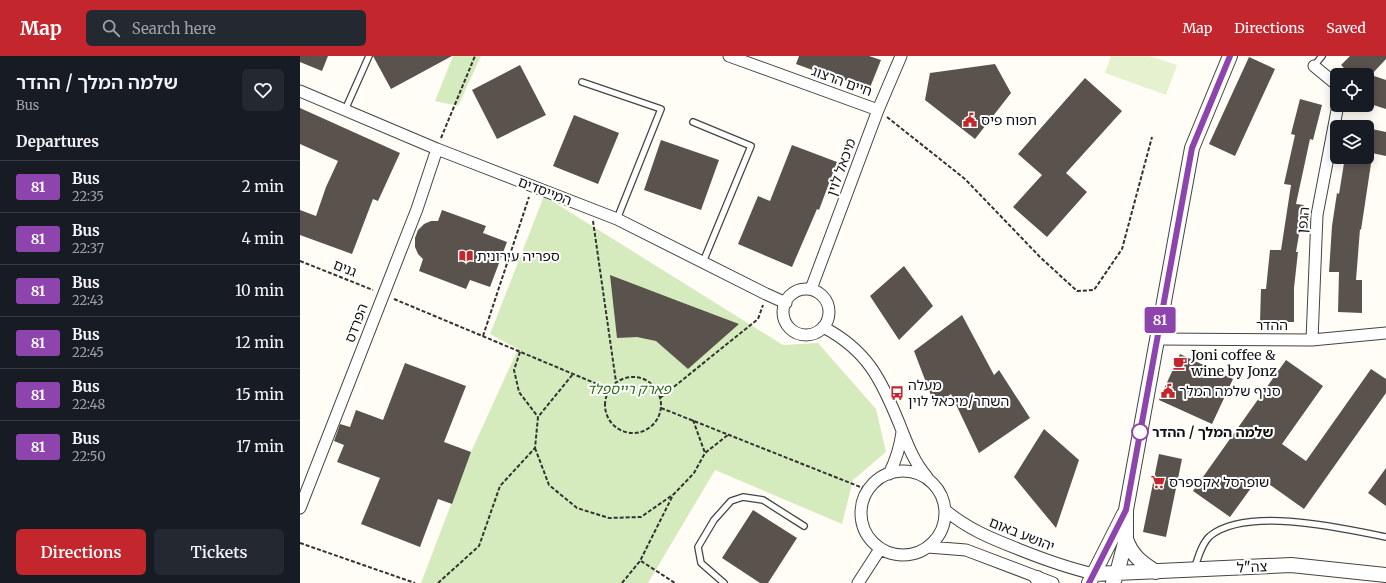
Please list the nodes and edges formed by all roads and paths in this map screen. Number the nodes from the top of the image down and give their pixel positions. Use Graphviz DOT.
graph roads {
  1 [pos="369,56"];
  2 [pos="475,56"];
  3 [pos="729,56"];
  4 [pos="901,56"];
  5 [pos="1230,56"];
  6 [pos="1322,56"];
  7 [pos="1314,66"];
  8 [pos="1330,80"];
  9 [pos="582,82"];
  10 [pos="300,91"];
  11 [pos="345,110"];
  12 [pos="878,110"];
  13 [pos="1337,112"];
  14 [pos="693,122"];
  15 [pos="1152,137"];
  16 [pos="437,149"];
  17 [pos="532,186"];
  18 [pos="591,209"];
  19 [pos="617,219"];
  20 [pos="300,261"];
  21 [pos="704,262"];
  22 [pos="811,289"];
  23 [pos="384,294"];
  24 [pos="766,294"];
  25 [pos="786,302"];
  26 [pos="823,327"];
  27 [pos="1386,333"];
  28 [pos="483,336"];
  29 [pos="1157,339"];
  30 [pos="1312,340"];
  31 [pos="520,352"];
  32 [pos="573,374"];
  33 [pos="616,382"];
  34 [pos="609,389"];
  35 [pos="660,398"];
  36 [pos="661,408"];
  37 [pos="538,417"];
  38 [pos="693,420"];
  39 [pos="902,432"];
  40 [pos="729,434"];
  41 [pos="535,448"];
  42 [pos="705,453"];
  43 [pos="889,474"];
  44 [pos="936,487"];
  45 [pos="868,490"];
  46 [pos="674,494"];
  47 [pos="300,508"];
  48 [pos="944,510"];
  49 [pos="1126,510"];
  50 [pos="804,526"];
  51 [pos="1386,537"];
  52 [pos="1126,539"];
  53 [pos="300,543"];
  54 [pos="928,547"];
  55 [pos="880,549"];
  56 [pos="640,561"];
  57 [pos="1194,570"];
  58 [pos="1156,572"];
  59 [pos="1386,576"];
  60 [pos="1091,578"];
  61 [pos="1115,578"];
  62 [pos="1040,580"];
  63 [pos="416,583"];
  64 [pos="438,583"];
  65 [pos="622,583"];
  66 [pos="675,583"];
  67 [pos="724,583"];
  68 [pos="858,583"];
  69 [pos="1053,583"];
  1 -- 11 [label="lane"];
  2 -- 16 [label="path"];
  3 -- 12 [label="street, חיים הרצוג"];
  4 -- 12 [label="street, מיכאל לוין"];
  5 -- 29 [label="street"];
  6 -- 7 [label="lane"];
  7 -- 8 [label="street"];
  9 -- 19 [label="lane"];
  10 -- 11 [label="street, המייסדים"];
  11 -- 16 [label="street, המייסדים"];
  12 -- 15 [label="path"];
  12 -- 22 [label="street, מיכאל לוין"];
  13 -- 30 [label="street, הגפן"];
  14 -- 21 [label="lane"];
  16 -- 17 [label="street, המייסדים"];
  16 -- 23 [label="street, הפרדס"];
  17 -- 18 [label="street, המייסדים"];
  17 -- 28 [label="path"];
  18 -- 19 [label="street, המייסדים"];
  18 -- 33 [label="path"];
  19 -- 21 [label="street, המייסדים"];
  20 -- 23 [label="path, גנים"];
  21 -- 24 [label="street, המייסדים"];
  22 -- 25 [label="street"];
  22 -- 26 [label="street"];
  23 -- 28 [label="path, גנים"];
  23 -- 47 [label="street, הפרדס"];
  24 -- 25 [label="street, המייסדים"];
  24 -- 35 [label="path"];
  25 -- 26 [label="street"];
  26 -- 39 [label="street"];
  27 -- 30 [label="street, ההדר"];
  28 -- 31 [label="path, גנים"];
  29 -- 30 [label="street, ההדר"];
  29 -- 49 [label="street"];
  31 -- 32 [label="path, גנים"];
  31 -- 37 [label="path"];
  32 -- 34 [label="path, גנים"];
  32 -- 37 [label="path"];
  33 -- 34 [label="path"];
  33 -- 35 [label="path"];
  34 -- 36 [label="path"];
  35 -- 36 [label="path"];
  36 -- 38 [label="path"];
  37 -- 41 [label="path"];
  38 -- 40 [label="path"];
  38 -- 42 [label="path"];
  39 -- 43 [label="street"];
  39 -- 44 [label="street"];
  40 -- 42 [label="path"];
  40 -- 45 [label="path"];
  41 -- 46 [label="path"];
  41 -- 64 [label="path"];
  42 -- 46 [label="path"];
  43 -- 44 [label="street"];
  43 -- 45 [label="street"];
  44 -- 48 [label="street"];
  45 -- 55 [label="street"];
  46 -- 56 [label="path"];
  48 -- 54 [label="street"];
  48 -- 60 [label="street, יהושע באום"];
  49 -- 52 [label="street"];
  49 -- 60 [label="street"];
  50 -- 67 [label="lane"];
  51 -- 57 [label="lane"];
  52 -- 58 [label="street"];
  52 -- 61 [label="street"];
  53 -- 63 [label="path"];
  54 -- 55 [label="street"];
  54 -- 62 [label="street"];
  55 -- 68 [label="street"];
  56 -- 65 [label="path"];
  56 -- 66 [label="path"];
  57 -- 58 [label="street, צה\"ל"];
  57 -- 59 [label="street, צה\"ל"];
  58 -- 61 [label="street, צה\"ל"];
  60 -- 61 [label="street"];
  62 -- 69 [label="street"];
}
